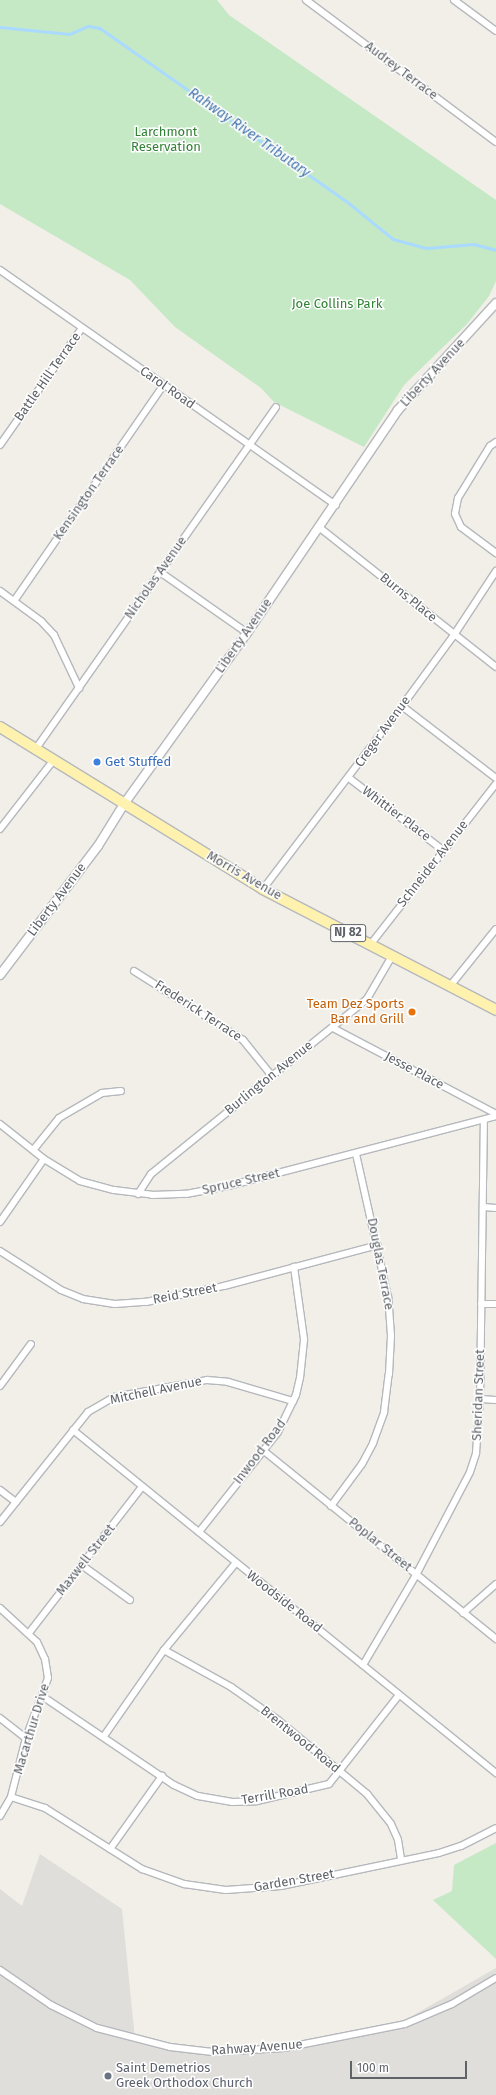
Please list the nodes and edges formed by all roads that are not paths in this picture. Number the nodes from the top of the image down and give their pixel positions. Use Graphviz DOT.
graph roads {
  1 [pos="306,0"];
  2 [pos="454,0"];
  3 [pos="496,31"];
  4 [pos="496,142"];
  5 [pos="0,271"];
  6 [pos="494,309"];
  7 [pos="82,328"];
  8 [pos="163,386"];
  9 [pos="276,407"];
  10 [pos="496,442"];
  11 [pos="0,445"];
  12 [pos="249,445"];
  13 [pos="336,505"];
  14 [pos="320,528"];
  15 [pos="496,554"];
  16 [pos="496,571"];
  17 [pos="160,572"];
  18 [pos="0,591"];
  19 [pos="14,601"];
  20 [pos="247,633"];
  21 [pos="454,635"];
  22 [pos="496,668"];
  23 [pos="79,688"];
  24 [pos="402,706"];
  25 [pos="0,727"];
  26 [pos="35,750"];
  27 [pos="53,760"];
  28 [pos="349,778"];
  29 [pos="496,778"];
  30 [pos="496,784"];
  31 [pos="124,804"];
  32 [pos="0,828"];
  33 [pos="443,850"];
  34 [pos="263,889"];
  35 [pos="496,929"];
  36 [pos="370,945"];
  37 [pos="392,956"];
  38 [pos="134,971"];
  39 [pos="0,975"];
  40 [pos="450,986"];
  41 [pos="496,1010"];
  42 [pos="333,1028"];
  43 [pos="272,1076"];
  44 [pos="120,1091"];
  45 [pos="496,1115"];
  46 [pos="484,1120"];
  47 [pos="0,1124"];
  48 [pos="34,1150"];
  49 [pos="356,1154"];
  50 [pos="44,1159"];
  51 [pos="138,1194"];
  52 [pos="483,1207"];
  53 [pos="496,1208"];
  54 [pos="0,1222"];
  55 [pos="378,1245"];
  56 [pos="0,1250"];
  57 [pos="294,1267"];
  58 [pos="481,1304"];
  59 [pos="496,1304"];
  60 [pos="31,1344"];
  61 [pos="0,1386"];
  62 [pos="293,1400"];
  63 [pos="480,1400"];
  64 [pos="496,1400"];
  65 [pos="73,1430"];
  66 [pos="264,1451"];
  67 [pos="142,1487"];
  68 [pos="0,1490"];
  69 [pos="16,1502"];
  70 [pos="331,1506"];
  71 [pos="0,1522"];
  72 [pos="199,1532"];
  73 [pos="235,1564"];
  74 [pos="83,1566"];
  75 [pos="416,1575"];
  76 [pos="496,1584"];
  77 [pos="130,1600"];
  78 [pos="0,1608"];
  79 [pos="463,1613"];
  80 [pos="29,1633"];
  81 [pos="496,1640"];
  82 [pos="164,1650"];
  83 [pos="363,1665"];
  84 [pos="398,1695"];
  85 [pos="42,1696"];
  86 [pos="0,1718"];
  87 [pos="104,1736"];
  88 [pos="26,1738"];
  89 [pos="339,1771"];
  90 [pos="496,1773"];
  91 [pos="162,1776"];
  92 [pos="11,1797"];
  93 [pos="0,1816"];
  94 [pos="496,1828"];
  95 [pos="110,1849"];
  96 [pos="401,1860"];
  97 [pos="0,1970"];
  98 [pos="496,1978"];
  1 -- 4 [label="street, Audrey Terrace"];
  2 -- 3 [label="street"];
  5 -- 7 [label="street, Carol Road"];
  6 -- 13 [label="street, Liberty Avenue"];
  7 -- 8 [label="street, Carol Road"];
  7 -- 11 [label="street, Battle Hill Terrace"];
  8 -- 12 [label="street, Carol Road"];
  8 -- 19 [label="street, Kensington Terrace"];
  9 -- 12 [label="street, Nicholas Avenue"];
  10 -- 15 [label="street"];
  12 -- 13 [label="street, Carol Road"];
  12 -- 17 [label="street, Nicholas Avenue"];
  13 -- 14 [label="street, Liberty Avenue"];
  14 -- 20 [label="street, Liberty Avenue"];
  14 -- 21 [label="street, Burns Place"];
  16 -- 21 [label="street, Creger Avenue"];
  17 -- 20 [label="street"];
  17 -- 23 [label="street, Nicholas Avenue"];
  18 -- 19 [label="street"];
  19 -- 23 [label="street"];
  20 -- 31 [label="street, Liberty Avenue"];
  21 -- 22 [label="street, Burns Place"];
  21 -- 24 [label="street, Creger Avenue"];
  23 -- 26 [label="street, Nicholas Avenue"];
  24 -- 28 [label="street, Creger Avenue"];
  24 -- 29 [label="street"];
  25 -- 26 [label="main road, Morris Avenue / NJ 82"];
  26 -- 27 [label="main road, Morris Avenue / NJ 82"];
  27 -- 31 [label="main road, Morris Avenue / NJ 82"];
  27 -- 32 [label="street"];
  28 -- 33 [label="street, Whittier Place"];
  28 -- 34 [label="street, Creger Avenue"];
  30 -- 33 [label="street, Schneider Avenue"];
  31 -- 34 [label="main road, Morris Avenue / NJ 82"];
  31 -- 39 [label="street, Liberty Avenue"];
  33 -- 36 [label="street, Schneider Avenue"];
  34 -- 36 [label="main road, Morris Avenue / NJ 82"];
  35 -- 40 [label="street"];
  36 -- 37 [label="main road, Morris Avenue / NJ 82"];
  37 -- 40 [label="main road, Morris Avenue / NJ 82"];
  37 -- 42 [label="street, Burlington Avenue"];
  38 -- 43 [label="street, Frederick Terrace"];
  40 -- 41 [label="main road, Morris Avenue / NJ 82"];
  42 -- 43 [label="street, Burlington Avenue"];
  42 -- 45 [label="street, Jesse Place"];
  43 -- 51 [label="street, Burlington Avenue"];
  44 -- 48 [label="street"];
  45 -- 46 [label="street, Spruce Street"];
  46 -- 49 [label="street, Spruce Street"];
  46 -- 52 [label="street, Sheridan Street"];
  47 -- 48 [label="street, Spruce Street"];
  48 -- 50 [label="street, Spruce Street"];
  49 -- 51 [label="street, Spruce Street"];
  49 -- 55 [label="street, Douglas Terrace"];
  50 -- 51 [label="street, Spruce Street"];
  50 -- 54 [label="street"];
  52 -- 53 [label="street"];
  52 -- 58 [label="street, Sheridan Street"];
  55 -- 57 [label="street, Reid Street"];
  55 -- 70 [label="street, Douglas Terrace"];
  56 -- 57 [label="street, Reid Street"];
  57 -- 62 [label="street, Inwood Road"];
  58 -- 59 [label="street"];
  58 -- 63 [label="street, Sheridan Street"];
  60 -- 61 [label="street"];
  62 -- 65 [label="street, Mitchell Avenue"];
  62 -- 66 [label="street, Inwood Road"];
  63 -- 64 [label="street"];
  63 -- 75 [label="street, Sheridan Street"];
  65 -- 67 [label="street, Woodside Road"];
  65 -- 69 [label="street, Mitchell Avenue"];
  66 -- 70 [label="street, Poplar Street"];
  66 -- 72 [label="street, Inwood Road"];
  67 -- 72 [label="street, Woodside Road"];
  67 -- 74 [label="street, Maxwell Street"];
  68 -- 69 [label="street"];
  69 -- 71 [label="street, Mitchell Avenue"];
  70 -- 75 [label="street, Poplar Street"];
  72 -- 73 [label="street, Woodside Road"];
  73 -- 82 [label="street"];
  73 -- 83 [label="street, Woodside Road"];
  74 -- 77 [label="street"];
  74 -- 80 [label="street, Maxwell Street"];
  75 -- 79 [label="street, Poplar Street"];
  75 -- 83 [label="street, Sheridan Street"];
  76 -- 79 [label="street"];
  78 -- 80 [label="street, Macarthur Drive"];
  79 -- 81 [label="street, Poplar Street"];
  80 -- 85 [label="street, Macarthur Drive"];
  82 -- 87 [label="street"];
  82 -- 89 [label="street, Brentwood Road"];
  83 -- 84 [label="street, Woodside Road"];
  84 -- 89 [label="street, Terrill Road"];
  84 -- 90 [label="street, Woodside Road"];
  85 -- 87 [label="street, Terrill Road"];
  85 -- 88 [label="street, Macarthur Drive"];
  86 -- 88 [label="street"];
  87 -- 91 [label="street, Terrill Road"];
  88 -- 92 [label="street, Macarthur Drive"];
  89 -- 91 [label="street, Terrill Road"];
  89 -- 96 [label="street, Brentwood Road"];
  91 -- 95 [label="street"];
  92 -- 93 [label="street, Macarthur Drive"];
  92 -- 95 [label="street, Garden Street"];
  94 -- 96 [label="street, Garden Street"];
  95 -- 96 [label="street, Garden Street"];
  97 -- 98 [label="street, Rahway Avenue"];
}
